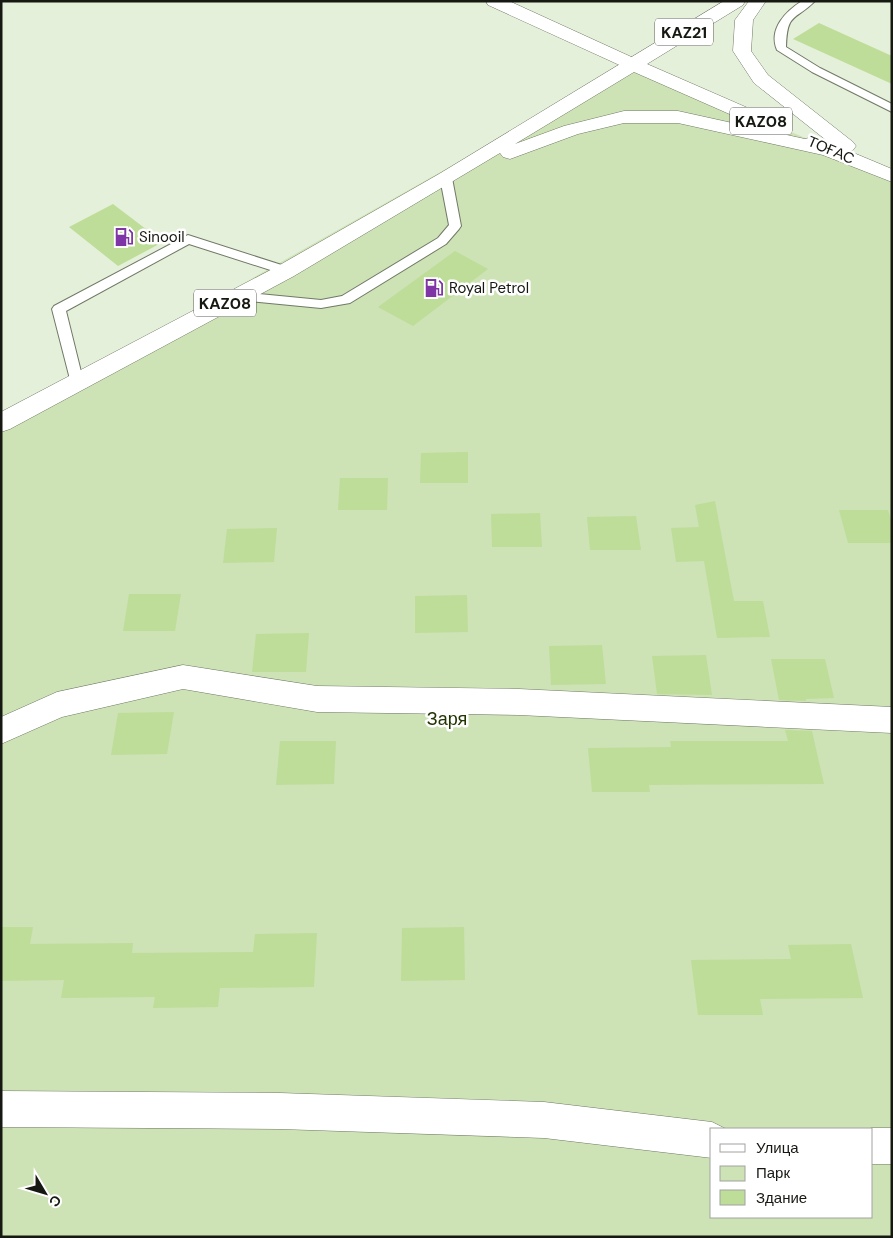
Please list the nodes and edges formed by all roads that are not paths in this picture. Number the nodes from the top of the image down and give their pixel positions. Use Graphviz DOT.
graph roads {
  1 [pos="494,1"];
  2 [pos="737,1"];
  3 [pos="758,1"];
  4 [pos="810,1"];
  5 [pos="632,64"];
  6 [pos="892,109"];
  7 [pos="829,150"];
  8 [pos="883,172"];
  9 [pos="446,178"];
  10 [pos="286,270"];
  11 [pos="240,296"];
  12 [pos="77,384"];
  13 [pos="1,423"];
  14 [pos="892,720"];
  15 [pos="1,731"];
  16 [pos="1,1109"];
  17 [pos="710,1140"];
  18 [pos="873,1146"];
  19 [pos="892,1146"];
  1 -- 5 [label="main road, ТОҒАС"];
  2 -- 5 [label="main road, KAZ21"];
  3 -- 8 [label="main road"];
  4 -- 6 [label="lane"];
  5 -- 7 [label="main road, ТОҒАС / KAZ08"];
  5 -- 9 [label="main road, KAZ08"];
  7 -- 8 [label="main road, ТОҒАС / KAZ08"];
  7 -- 9 [label="main road"];
  9 -- 10 [label="main road, KAZ08"];
  9 -- 11 [label="lane"];
  10 -- 11 [label="main road, KAZ08"];
  10 -- 12 [label="lane"];
  11 -- 12 [label="main road, KAZ08"];
  12 -- 13 [label="main road, KAZ08"];
  14 -- 15 [label="main road"];
  16 -- 17 [label="main road"];
  18 -- 19 [label="main road"];
}
